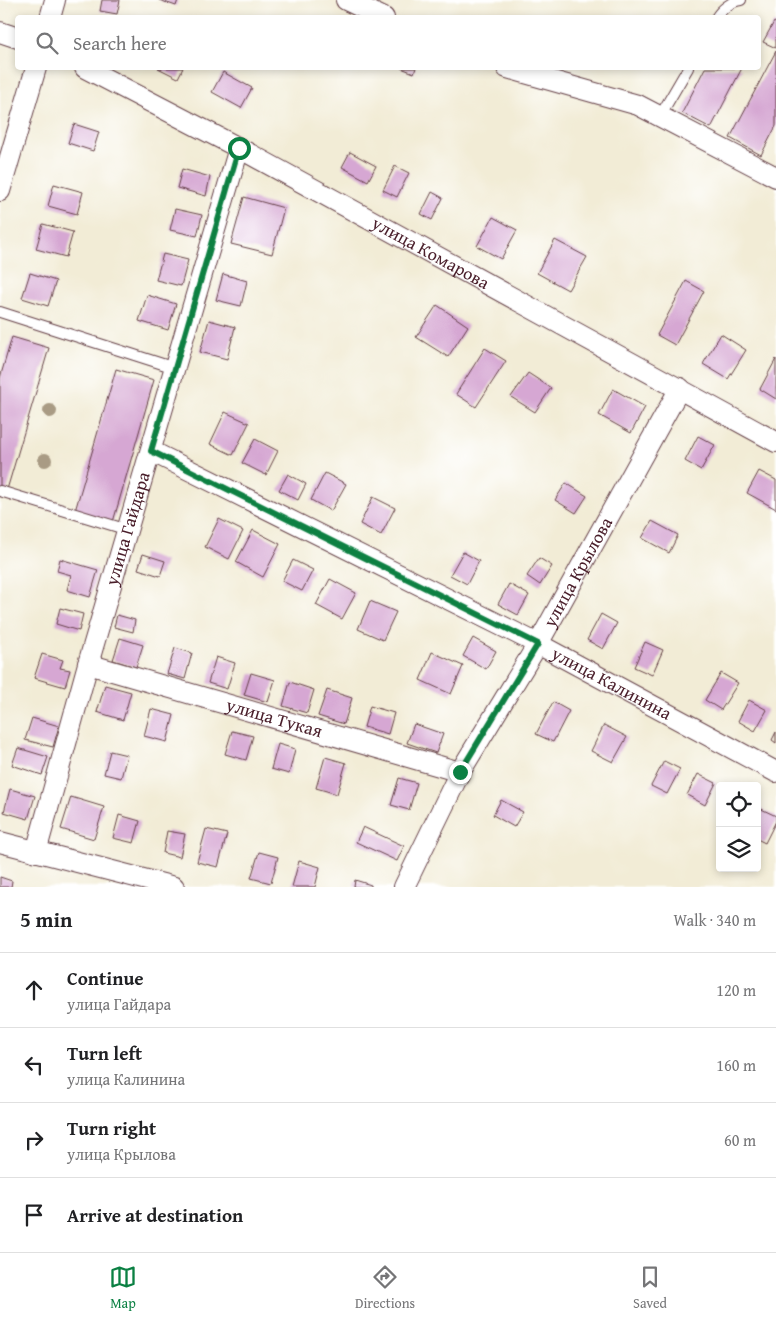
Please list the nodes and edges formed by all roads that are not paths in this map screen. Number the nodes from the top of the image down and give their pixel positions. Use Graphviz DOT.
graph roads {
  1 [pos="55,0"];
  2 [pos="346,0"];
  3 [pos="741,0"];
  4 [pos="51,15"];
  5 [pos="378,15"];
  6 [pos="718,15"];
  7 [pos="0,32"];
  8 [pos="15,37"];
  9 [pos="35,70"];
  10 [pos="89,70"];
  11 [pos="514,70"];
  12 [pos="687,70"];
  13 [pos="660,116"];
  14 [pos="239,148"];
  15 [pos="776,177"];
  16 [pos="0,191"];
  17 [pos="0,312"];
  18 [pos="175,368"];
  19 [pos="680,388"];
  20 [pos="776,442"];
  21 [pos="151,451"];
  22 [pos="0,491"];
  23 [pos="128,530"];
  24 [pos="538,644"];
  25 [pos="88,664"];
  26 [pos="460,772"];
  27 [pos="776,772"];
  28 [pos="0,842"];
  29 [pos="36,852"];
  30 [pos="174,887"];
  31 [pos="404,887"];
  1 -- 4 [label="street"];
  2 -- 5 [label="street"];
  3 -- 6 [label="lane"];
  7 -- 8 [label="street"];
  9 -- 16 [label="street"];
  10 -- 14 [label="street, улица Комарова"];
  11 -- 13 [label="street"];
  12 -- 13 [label="lane"];
  13 -- 15 [label="street"];
  14 -- 18 [label="street, улица Гайдара"];
  14 -- 19 [label="street, улица Комарова"];
  17 -- 18 [label="lane"];
  18 -- 21 [label="street, улица Гайдара"];
  19 -- 20 [label="street, улица Комарова"];
  19 -- 24 [label="street, улица Крылова"];
  21 -- 23 [label="street, улица Гайдара"];
  21 -- 24 [label="street, улица Калинина"];
  22 -- 23 [label="lane"];
  23 -- 25 [label="street, улица Гайдара"];
  24 -- 26 [label="street, улица Крылова"];
  24 -- 27 [label="street, улица Калинина"];
  25 -- 26 [label="street, улица Тукая"];
  25 -- 29 [label="street, улица Гайдара"];
  26 -- 31 [label="street, улица Крылова"];
  28 -- 29 [label="street"];
  29 -- 30 [label="street"];
}
